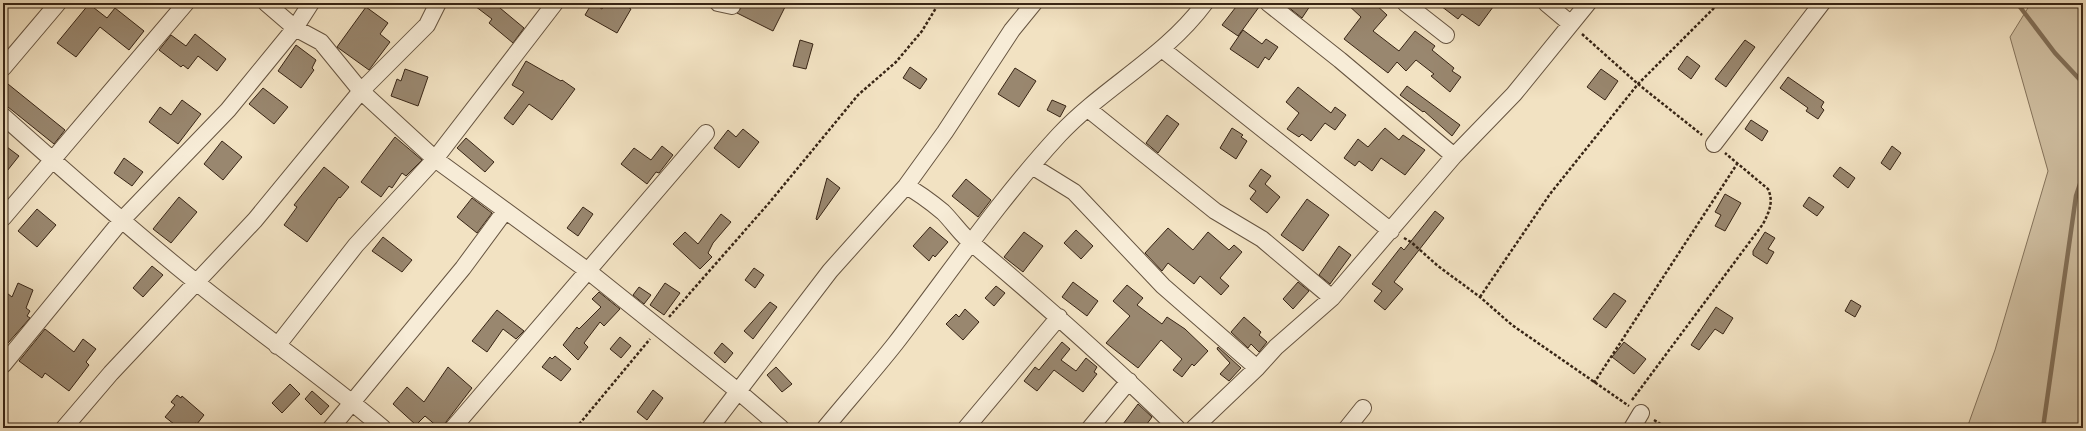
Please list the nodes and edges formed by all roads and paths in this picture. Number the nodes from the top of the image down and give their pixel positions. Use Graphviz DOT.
graph roads {
  1 [pos="58,3"];
  2 [pos="186,3"];
  3 [pos="266,3"];
  4 [pos="311,3"];
  5 [pos="438,3"];
  6 [pos="555,3"];
  7 [pos="939,3"];
  8 [pos="1034,3"];
  9 [pos="1205,3"];
  10 [pos="1268,3"];
  11 [pos="1405,3"];
  12 [pos="1546,3"];
  13 [pos="1588,3"];
  14 [pos="1719,3"];
  15 [pos="1822,3"];
  16 [pos="1571,24"];
  17 [pos="295,28"];
  18 [pos="1446,35"];
  19 [pos="1162,48"];
  20 [pos="3,68"];
  21 [pos="1638,84"];
  22 [pos="361,91"];
  23 [pos="1088,109"];
  24 [pos="3,116"];
  25 [pos="706,133"];
  26 [pos="1714,144"];
  27 [pos="1454,156"];
  28 [pos="52,160"];
  29 [pos="435,160"];
  30 [pos="1737,164"];
  31 [pos="1032,166"];
  32 [pos="906,186"];
  33 [pos="505,211"];
  34 [pos="3,218"];
  35 [pos="121,221"];
  36 [pos="1391,231"];
  37 [pos="971,243"];
  38 [pos="588,271"];
  39 [pos="197,283"];
  40 [pos="1480,297"];
  41 [pos="1332,298"];
  42 [pos="1058,317"];
  43 [pos="659,328"];
  44 [pos="277,346"];
  45 [pos="3,365"];
  46 [pos="1257,368"];
  47 [pos="1129,381"];
  48 [pos="1594,383"];
  49 [pos="739,392"];
  50 [pos="353,403"];
  51 [pos="1363,408"];
  52 [pos="1635,409"];
  53 [pos="64,428"];
  54 [pos="331,428"];
  55 [pos="382,428"];
  56 [pos="453,428"];
  57 [pos="576,428"];
  58 [pos="710,428"];
  59 [pos="781,428"];
  60 [pos="825,428"];
  61 [pos="966,428"];
  62 [pos="1090,428"];
  63 [pos="1177,428"];
  64 [pos="1194,428"];
  65 [pos="1347,428"];
  66 [pos="1632,428"];
  67 [pos="1667,428"];
  1 -- 20 [label="street"];
  2 -- 28 [label="street"];
  3 -- 17 [label="street"];
  4 -- 17 [label="street"];
  5 -- 22 [label="street"];
  6 -- 29 [label="street"];
  7 -- 43 [label="path"];
  8 -- 32 [label="street"];
  9 -- 19 [label="street"];
  10 -- 27 [label="street"];
  11 -- 18 [label="street"];
  12 -- 16 [label="street"];
  13 -- 16 [label="street"];
  14 -- 21 [label="path"];
  15 -- 26 [label="street"];
  16 -- 21 [label="path"];
  16 -- 27 [label="street"];
  17 -- 22 [label="street"];
  17 -- 35 [label="street"];
  19 -- 23 [label="street"];
  19 -- 36 [label="street"];
  21 -- 26 [label="path"];
  21 -- 40 [label="path"];
  22 -- 29 [label="street"];
  22 -- 39 [label="street"];
  23 -- 31 [label="street"];
  23 -- 41 [label="street"];
  24 -- 28 [label="street"];
  25 -- 38 [label="street"];
  26 -- 30 [label="path"];
  27 -- 36 [label="street"];
  28 -- 34 [label="street"];
  28 -- 35 [label="street"];
  29 -- 33 [label="street"];
  29 -- 44 [label="street"];
  30 -- 48 [label="path"];
  30 -- 52 [label="path"];
  31 -- 37 [label="street"];
  31 -- 46 [label="street"];
  32 -- 37 [label="street"];
  32 -- 49 [label="street"];
  33 -- 38 [label="street"];
  33 -- 50 [label="street"];
  35 -- 39 [label="street"];
  35 -- 45 [label="street"];
  36 -- 40 [label="path"];
  36 -- 41 [label="street"];
  37 -- 42 [label="street"];
  37 -- 60 [label="street"];
  38 -- 43 [label="street"];
  38 -- 56 [label="street"];
  39 -- 44 [label="street"];
  39 -- 53 [label="street"];
  40 -- 48 [label="path"];
  41 -- 46 [label="street"];
  42 -- 47 [label="street"];
  42 -- 61 [label="street"];
  43 -- 49 [label="street"];
  43 -- 57 [label="path"];
  44 -- 50 [label="street"];
  46 -- 64 [label="street"];
  47 -- 62 [label="street"];
  47 -- 63 [label="street"];
  48 -- 52 [label="path"];
  49 -- 58 [label="street"];
  49 -- 59 [label="street"];
  50 -- 54 [label="street"];
  50 -- 55 [label="street"];
  51 -- 65 [label="street"];
  52 -- 66 [label="street"];
  52 -- 67 [label="path"];
}
